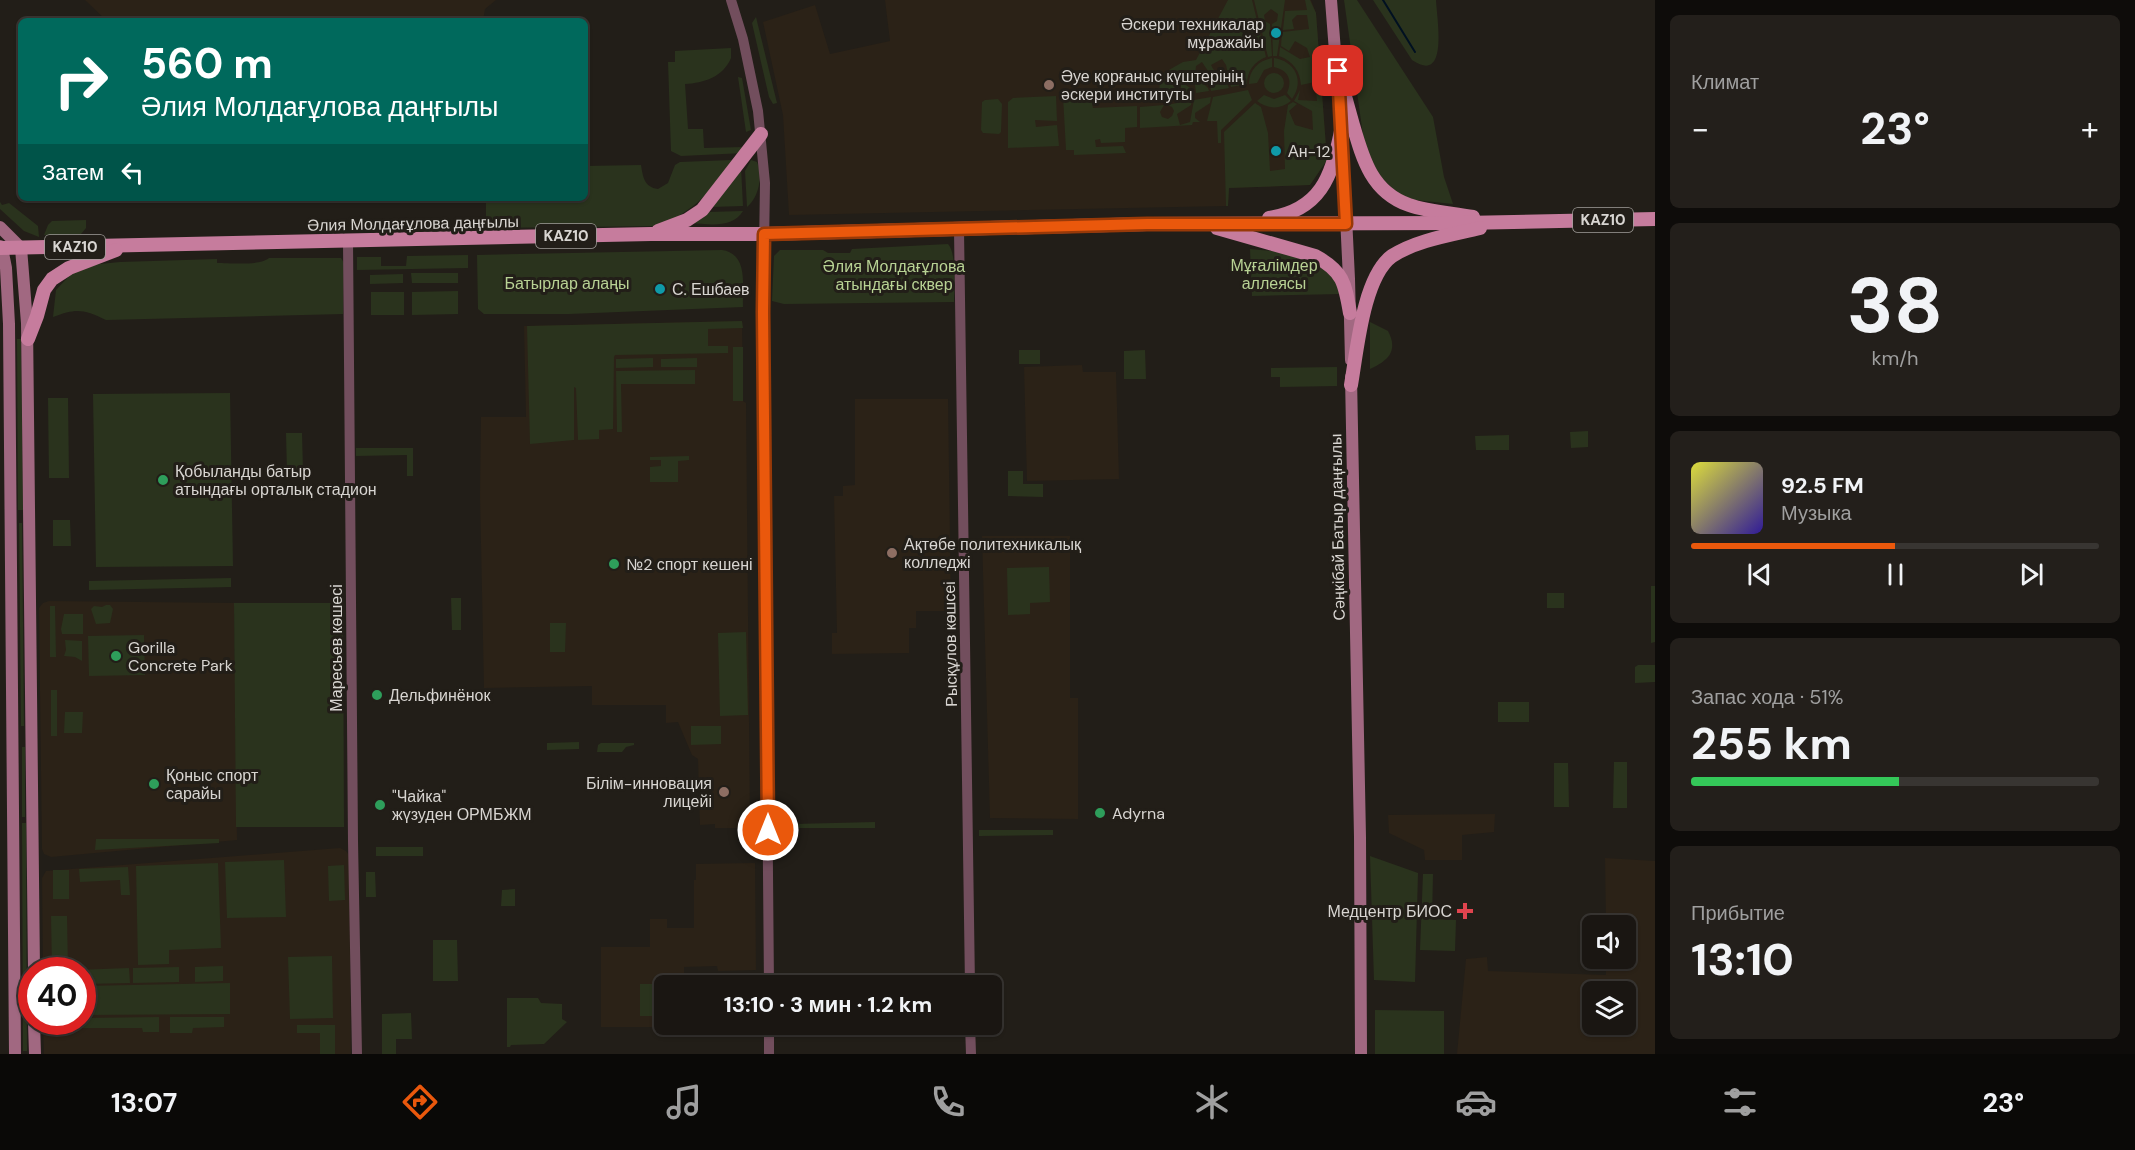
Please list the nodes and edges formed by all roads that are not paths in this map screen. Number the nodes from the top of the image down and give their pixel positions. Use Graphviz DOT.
graph roads {
  1 [pos="731,0"];
  2 [pos="1331,0"];
  3 [pos="1338,71"];
  4 [pos="1341,131"];
  5 [pos="761,134"];
  6 [pos="1655,219"];
  7 [pos="1502,222"];
  8 [pos="1200,224"];
  9 [pos="1226,224"];
  10 [pos="1346,224"];
  11 [pos="0,227"];
  12 [pos="959,230"];
  13 [pos="651,234"];
  14 [pos="764,234"];
  15 [pos="348,241"];
  16 [pos="129,246"];
  17 [pos="1,248"];
  18 [pos="21,248"];
  19 [pos="1350,313"];
  20 [pos="27,323"];
  21 [pos="9,324"];
  22 [pos="28,339"];
  23 [pos="1351,385"];
  24 [pos="12,739"];
  25 [pos="31,739"];
  26 [pos="34,957"];
  27 [pos="769,975"];
  28 [pos="970,975"];
  29 [pos="34,1035"];
  30 [pos="769,1035"];
  31 [pos="970,1035"];
  32 [pos="15,1054"];
  33 [pos="35,1054"];
  34 [pos="357,1054"];
  35 [pos="770,1054"];
  36 [pos="971,1054"];
  37 [pos="1361,1054"];
  1 -- 5 [label="street"];
  2 -- 3 [label="main road, Сәңкібай Батыр даңғылы"];
  3 -- 4 [label="main road, Сәңкібай Батыр даңғылы"];
  3 -- 7 [label="main road"];
  4 -- 9 [label="main road"];
  4 -- 10 [label="main road, Сәңкібай Батыр даңғылы"];
  5 -- 13 [label="main road"];
  5 -- 14 [label="street"];
  6 -- 7 [label="main road, Әлия Молдағұлова даңғылы / KAZ10"];
  7 -- 10 [label="main road, Әлия Молдағұлова даңғылы / KAZ10"];
  7 -- 23 [label="main road"];
  8 -- 9 [label="main road, Әлия Молдағұлова даңғылы / KAZ10"];
  8 -- 12 [label="main road, Әлия Молдағұлова даңғылы / KAZ10"];
  8 -- 19 [label="main road"];
  9 -- 10 [label="main road, Әлия Молдағұлова даңғылы / KAZ10"];
  10 -- 19 [label="main road, Сәңкібай Батыр даңғылы"];
  11 -- 18 [label="main road"];
  12 -- 14 [label="main road, Әлия Молдағұлова даңғылы / KAZ10"];
  12 -- 28 [label="street, Рысқұлов көшсеі"];
  13 -- 14 [label="main road, Әлия Молдағұлова даңғылы / KAZ10"];
  13 -- 15 [label="main road, Әлия Молдағұлова даңғылы / KAZ10"];
  14 -- 27 [label="street"];
  15 -- 16 [label="main road, Әлия Молдағұлова даңғылы / KAZ10"];
  15 -- 34 [label="street, Маресьев көшесі"];
  16 -- 18 [label="main road, Әлия Молдағұлова даңғылы / KAZ10"];
  16 -- 22 [label="main road"];
  17 -- 18 [label="main road, Әлия Молдағұлова даңғылы / KAZ10"];
  17 -- 21 [label="main road"];
  18 -- 20 [label="main road"];
  19 -- 23 [label="main road, Сәңкібай Батыр даңғылы"];
  20 -- 21 [label="main road"];
  20 -- 22 [label="main road"];
  21 -- 24 [label="main road"];
  22 -- 25 [label="main road"];
  23 -- 37 [label="main road, Сәңкібай Батыр даңғылы"];
  24 -- 25 [label="main road"];
  24 -- 32 [label="main road"];
  25 -- 26 [label="main road"];
  29 -- 33 [label="main road"];
  30 -- 35 [label="street"];
  31 -- 36 [label="street"];
}
